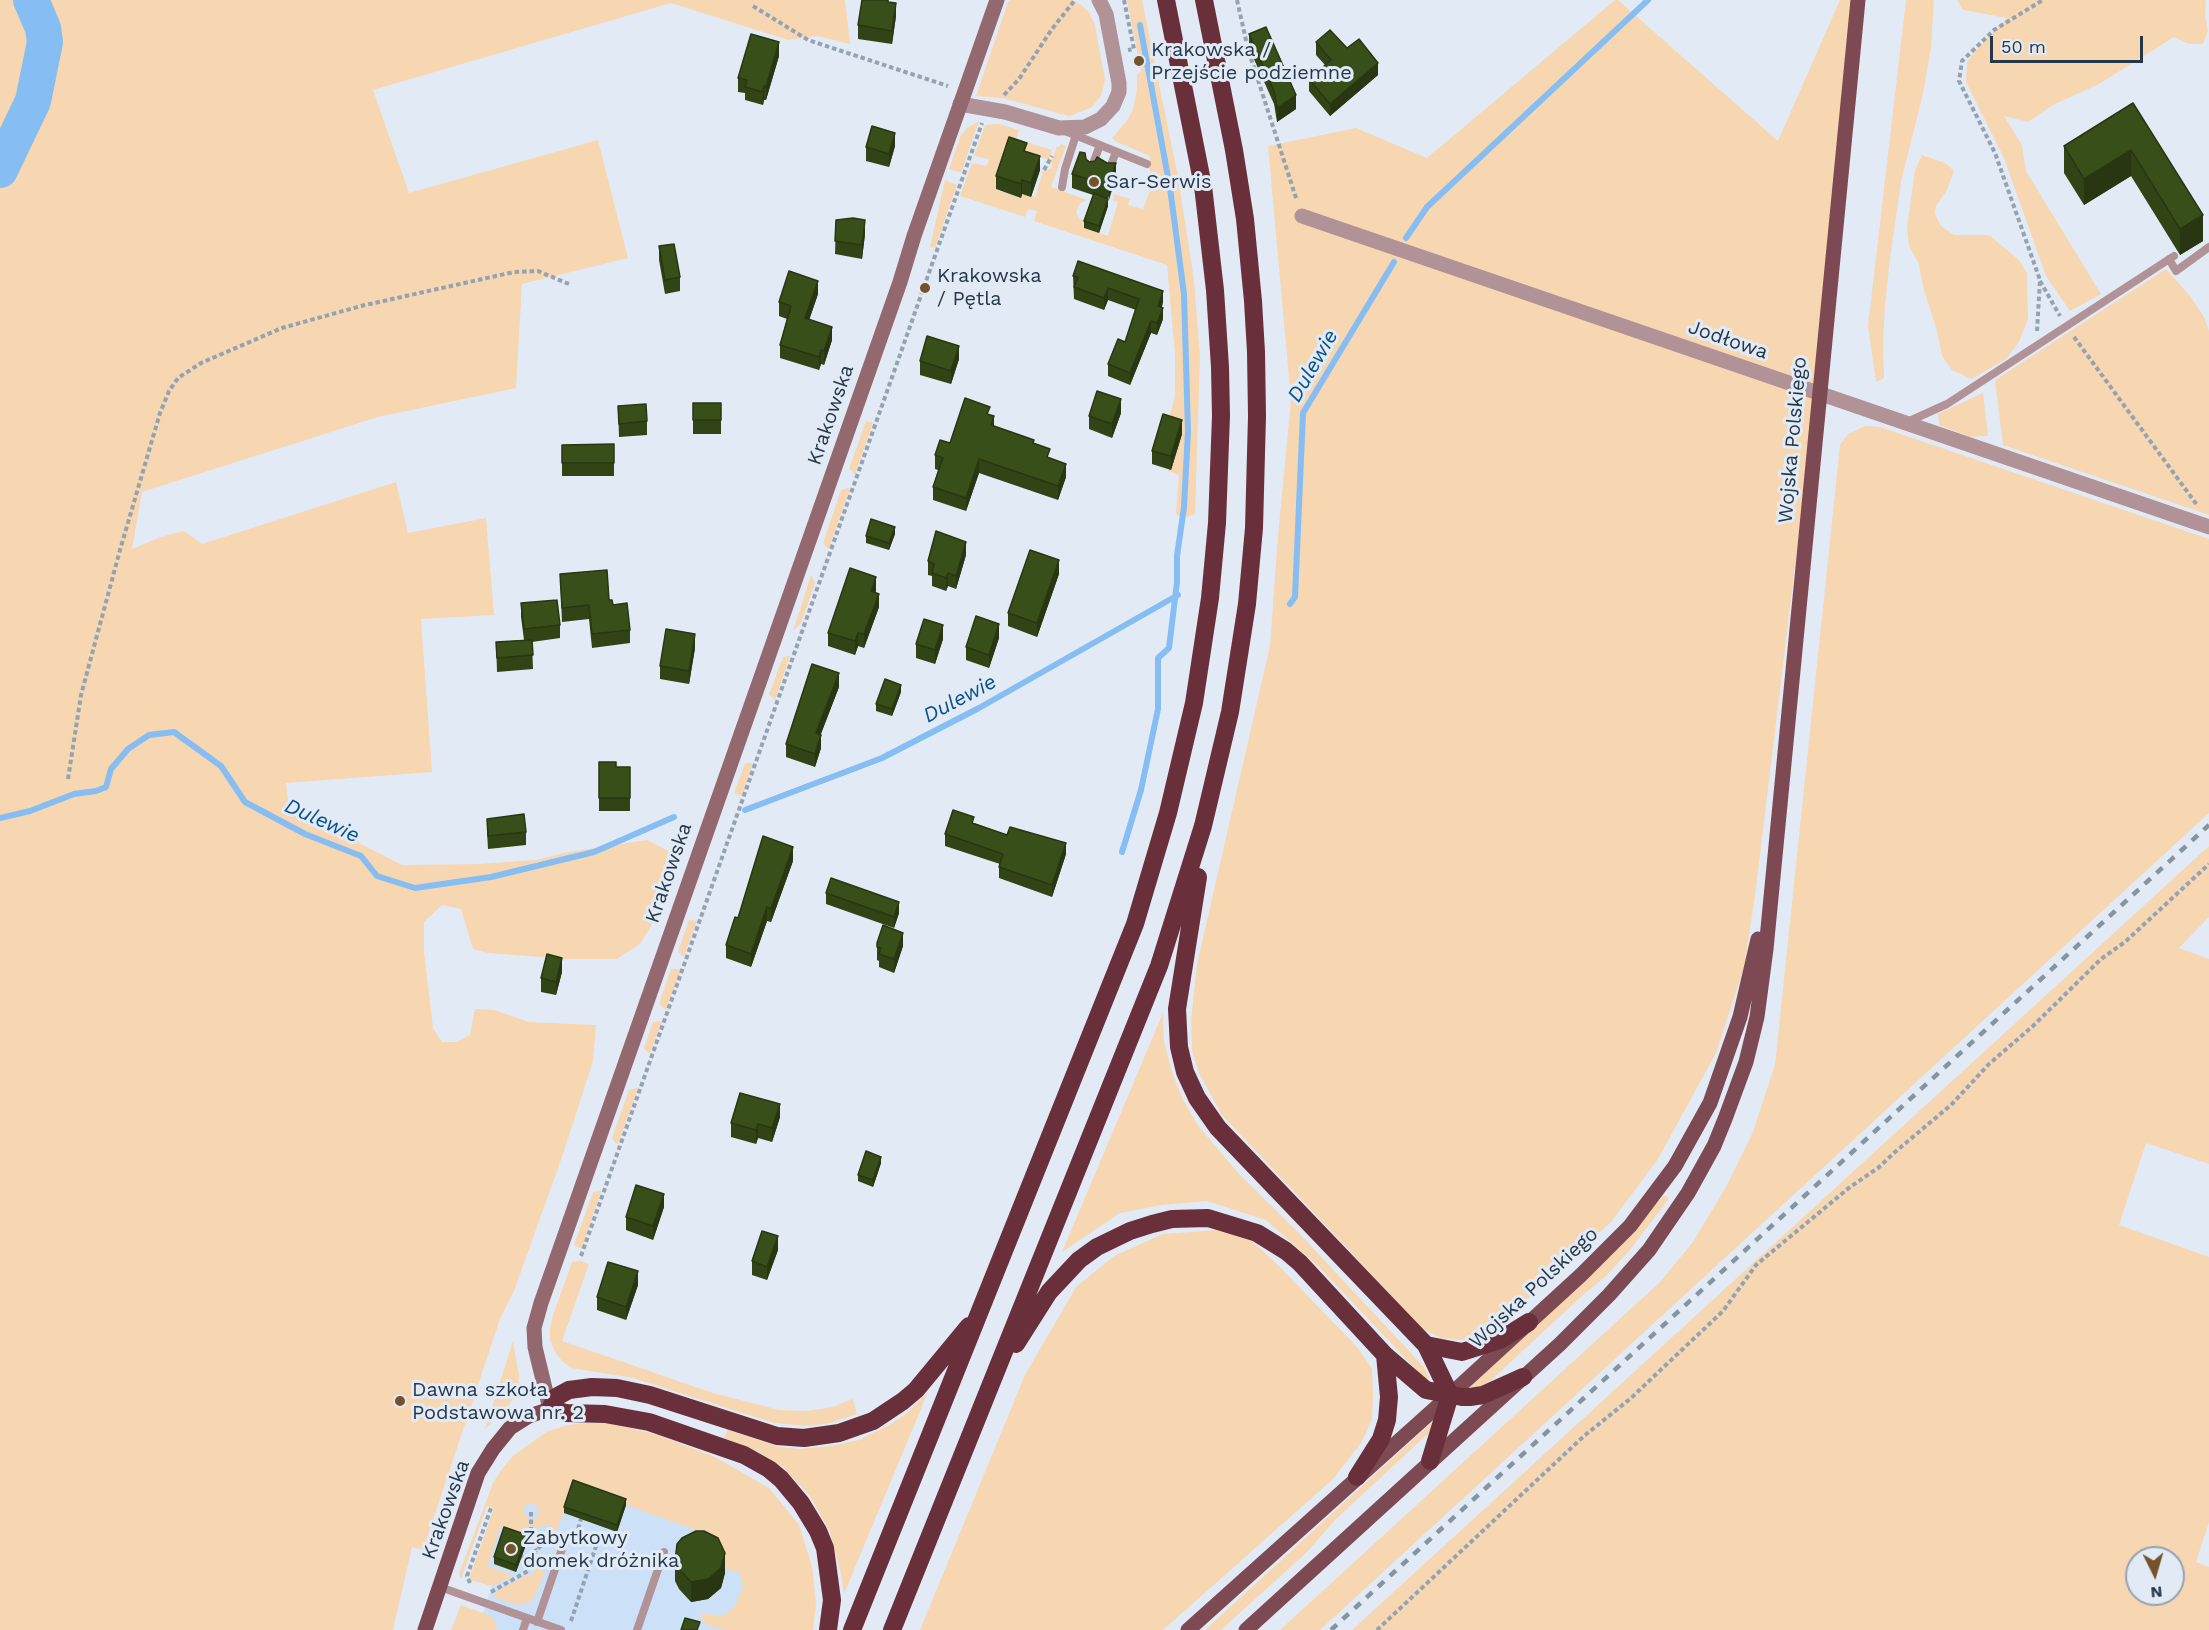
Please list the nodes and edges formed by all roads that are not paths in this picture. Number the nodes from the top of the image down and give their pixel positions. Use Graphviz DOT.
graph roads {
  1 [pos="997,0"];
  2 [pos="1099,0"];
  3 [pos="1166,0"];
  4 [pos="1204,0"];
  5 [pos="1858,0"];
  6 [pos="962,98"];
  7 [pos="1059,128"];
  8 [pos="1076,135"];
  9 [pos="1100,145"];
  10 [pos="1116,152"];
  11 [pos="1147,164"];
  12 [pos="1090,169"];
  13 [pos="1109,170"];
  14 [pos="1062,187"];
  15 [pos="1302,216"];
  16 [pos="2209,247"];
  17 [pos="1819,393"];
  18 [pos="1904,423"];
  19 [pos="2208,527"];
  20 [pos="1203,826"];
  21 [pos="1771,884"];
  22 [pos="979,1314"];
  23 [pos="1529,1322"];
  24 [pos="1426,1345"];
  25 [pos="1385,1355"];
  26 [pos="1523,1377"];
  27 [pos="990,1385"];
  28 [pos="1450,1395"];
  29 [pos="550,1409"];
  30 [pos="1430,1461"];
  31 [pos="1358,1477"];
  32 [pos="564,1543"];
  33 [pos="664,1552"];
  34 [pos="440,1587"];
  35 [pos="527,1618"];
  36 [pos="537,1622"];
  37 [pos="425,1630"];
  38 [pos="523,1630"];
  39 [pos="561,1630"];
  40 [pos="637,1630"];
  41 [pos="828,1630"];
  42 [pos="852,1630"];
  43 [pos="892,1630"];
  44 [pos="1188,1630"];
  45 [pos="1246,1630"];
  1 -- 6 [label="street, Krakowska"];
  2 -- 7 [label="street"];
  3 -- 22 [label="highway"];
  4 -- 20 [label="highway"];
  5 -- 17 [label="main road, Wojska Polskiego"];
  6 -- 7 [label="street"];
  6 -- 29 [label="street, Krakowska"];
  7 -- 8 [label="lane"];
  8 -- 9 [label="lane"];
  8 -- 14 [label="lane"];
  9 -- 10 [label="lane"];
  9 -- 12 [label="lane"];
  10 -- 11 [label="lane"];
  10 -- 13 [label="lane"];
  15 -- 17 [label="street, Jodłowa"];
  16 -- 18 [label="lane"];
  17 -- 18 [label="street, Jodłowa"];
  17 -- 21 [label="main road, Wojska Polskiego"];
  18 -- 19 [label="street, Jodłowa"];
  20 -- 24 [label="highway"];
  20 -- 27 [label="highway"];
  21 -- 23 [label="main road, Wojska Polskiego"];
  21 -- 26 [label="main road, Wojska Polskiego"];
  22 -- 29 [label="highway"];
  22 -- 42 [label="highway"];
  23 -- 24 [label="highway"];
  23 -- 28 [label="main road, Wojska Polskiego"];
  24 -- 28 [label="highway"];
  25 -- 27 [label="highway"];
  25 -- 28 [label="highway"];
  25 -- 31 [label="highway"];
  26 -- 28 [label="highway"];
  26 -- 30 [label="main road, Wojska Polskiego"];
  27 -- 43 [label="highway"];
  28 -- 30 [label="highway"];
  28 -- 31 [label="main road, Wojska Polskiego"];
  29 -- 34 [label="main road, Krakowska"];
  29 -- 41 [label="highway"];
  30 -- 45 [label="main road, Wojska Polskiego"];
  31 -- 44 [label="main road, Wojska Polskiego"];
  32 -- 36 [label="lane"];
  33 -- 40 [label="lane"];
  34 -- 35 [label="lane"];
  34 -- 37 [label="main road, Krakowska"];
  35 -- 36 [label="lane"];
  35 -- 38 [label="lane"];
  36 -- 39 [label="lane"];
}
